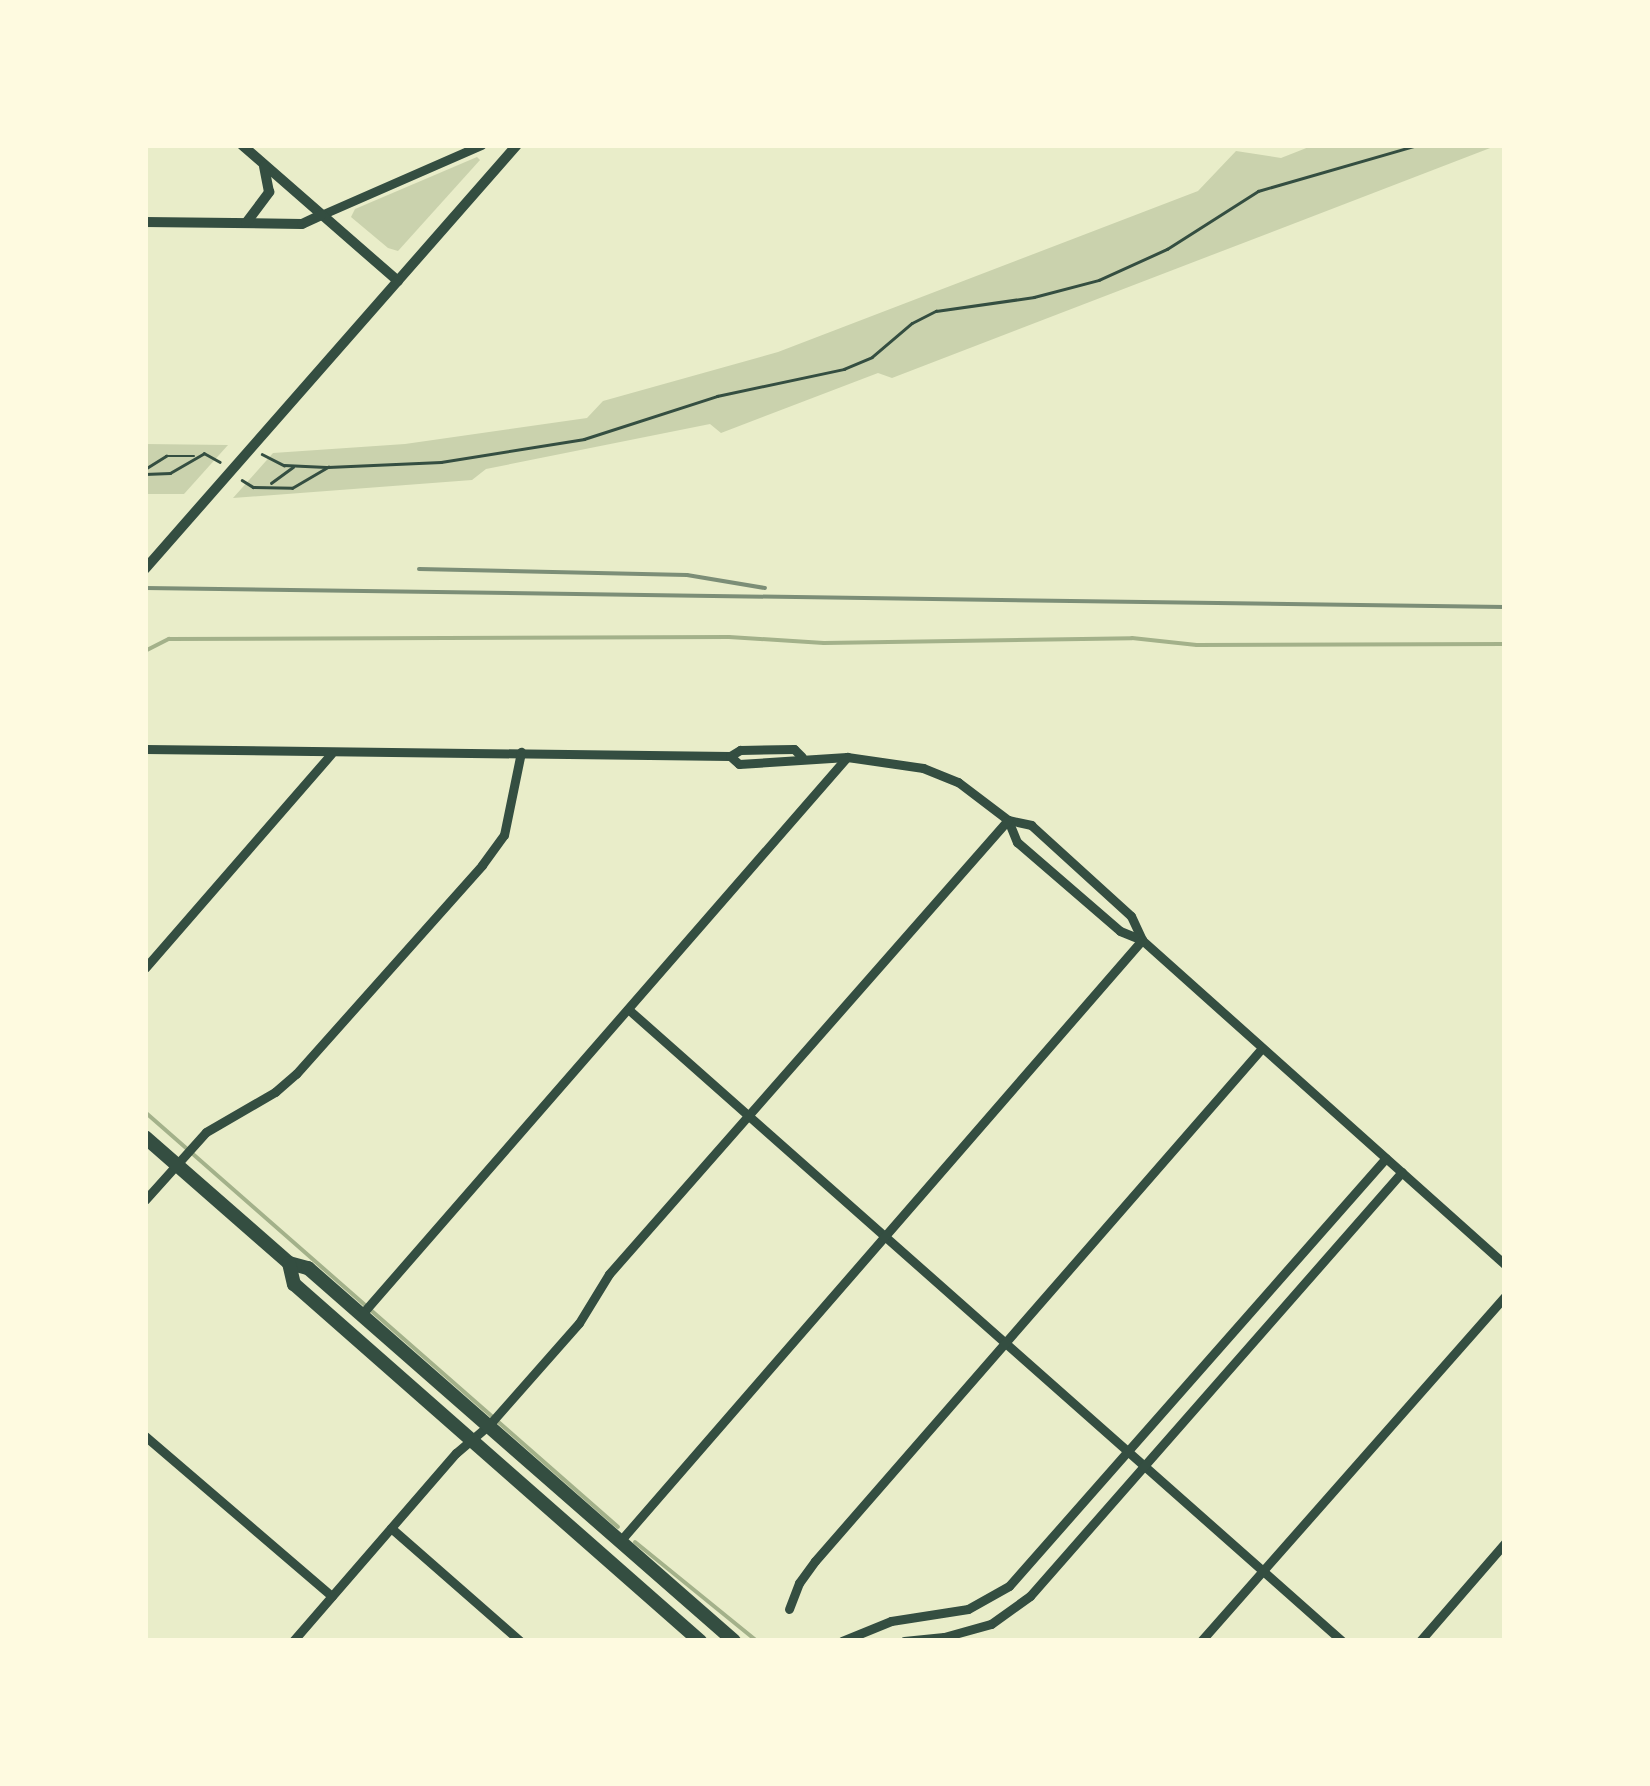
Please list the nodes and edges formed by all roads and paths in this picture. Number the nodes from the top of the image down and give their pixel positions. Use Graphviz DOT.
graph roads {
  1 [pos="481,145"];
  2 [pos="517,145"];
  3 [pos="1417,145"];
  4 [pos="246,146"];
  5 [pos="264,165"];
  6 [pos="321,215"];
  7 [pos="145,222"];
  8 [pos="246,223"];
  9 [pos="398,281"];
  10 [pos="253,446"];
  11 [pos="196,457"];
  12 [pos="219,460"];
  13 [pos="295,466"];
  14 [pos="328,467"];
  15 [pos="145,472"];
  16 [pos="246,484"];
  17 [pos="270,484"];
  18 [pos="145,570"];
  19 [pos="145,749"];
  20 [pos="521,752"];
  21 [pos="332,754"];
  22 [pos="847,758"];
  23 [pos="1008,820"];
  24 [pos="1142,940"];
  25 [pos="145,968"];
  26 [pos="628,1009"];
  27 [pos="1262,1048"];
  28 [pos="748,1115"];
  29 [pos="145,1137"];
  30 [pos="1386,1158"];
  31 [pos="176,1165"];
  32 [pos="1402,1172"];
  33 [pos="145,1200"];
  34 [pos="888,1238"];
  35 [pos="288,1262"];
  36 [pos="1505,1265"];
  37 [pos="1505,1296"];
  38 [pos="362,1314"];
  39 [pos="1005,1342"];
  40 [pos="489,1425"];
  41 [pos="145,1436"];
  42 [pos="473,1438"];
  43 [pos="1129,1451"];
  44 [pos="1146,1465"];
  45 [pos="390,1528"];
  46 [pos="621,1540"];
  47 [pos="1505,1543"];
  48 [pos="1264,1570"];
  49 [pos="332,1596"];
  50 [pos="790,1609"];
  51 [pos="295,1640"];
  52 [pos="520,1641"];
  53 [pos="700,1641"];
  54 [pos="734,1641"];
  55 [pos="842,1641"];
  56 [pos="904,1641"];
  57 [pos="1201,1641"];
  58 [pos="1342,1641"];
  59 [pos="1420,1641"];
  1 -- 6 [label="street"];
  2 -- 9 [label="street"];
  3 -- 14 [label="path"];
  4 -- 5 [label="street"];
  5 -- 6 [label="street"];
  5 -- 8 [label="street"];
  6 -- 8 [label="street"];
  6 -- 9 [label="street"];
  7 -- 8 [label="street"];
  9 -- 10 [label="street"];
  10 -- 13 [label="path"];
  10 -- 18 [label="street"];
  11 -- 12 [label="path"];
  11 -- 15 [label="path"];
  11 -- 15 [label="path"];
  13 -- 14 [label="path"];
  13 -- 17 [label="path"];
  14 -- 17 [label="path"];
  16 -- 17 [label="path"];
  19 -- 21 [label="street"];
  20 -- 21 [label="street"];
  20 -- 22 [label="street"];
  20 -- 31 [label="street"];
  21 -- 25 [label="street"];
  22 -- 23 [label="street"];
  22 -- 26 [label="street"];
  23 -- 24 [label="street"];
  23 -- 24 [label="street"];
  23 -- 28 [label="street"];
  24 -- 27 [label="street"];
  24 -- 34 [label="street"];
  26 -- 28 [label="street"];
  26 -- 38 [label="street"];
  27 -- 30 [label="street"];
  27 -- 39 [label="street"];
  28 -- 34 [label="street"];
  28 -- 40 [label="street"];
  29 -- 31 [label="main road"];
  30 -- 32 [label="street"];
  30 -- 43 [label="street"];
  31 -- 33 [label="street"];
  31 -- 35 [label="main road"];
  32 -- 36 [label="street"];
  32 -- 44 [label="street"];
  34 -- 39 [label="street"];
  34 -- 46 [label="street"];
  35 -- 38 [label="main road"];
  35 -- 42 [label="main road"];
  37 -- 48 [label="street"];
  38 -- 40 [label="main road"];
  39 -- 43 [label="street"];
  39 -- 50 [label="street"];
  40 -- 42 [label="street"];
  40 -- 46 [label="main road"];
  41 -- 49 [label="street"];
  42 -- 45 [label="street"];
  42 -- 53 [label="main road"];
  43 -- 44 [label="street"];
  43 -- 55 [label="street"];
  44 -- 48 [label="street"];
  44 -- 56 [label="street"];
  45 -- 49 [label="street"];
  45 -- 52 [label="street"];
  46 -- 54 [label="main road"];
  47 -- 59 [label="street"];
  48 -- 57 [label="street"];
  48 -- 58 [label="street"];
  49 -- 51 [label="street"];
}
